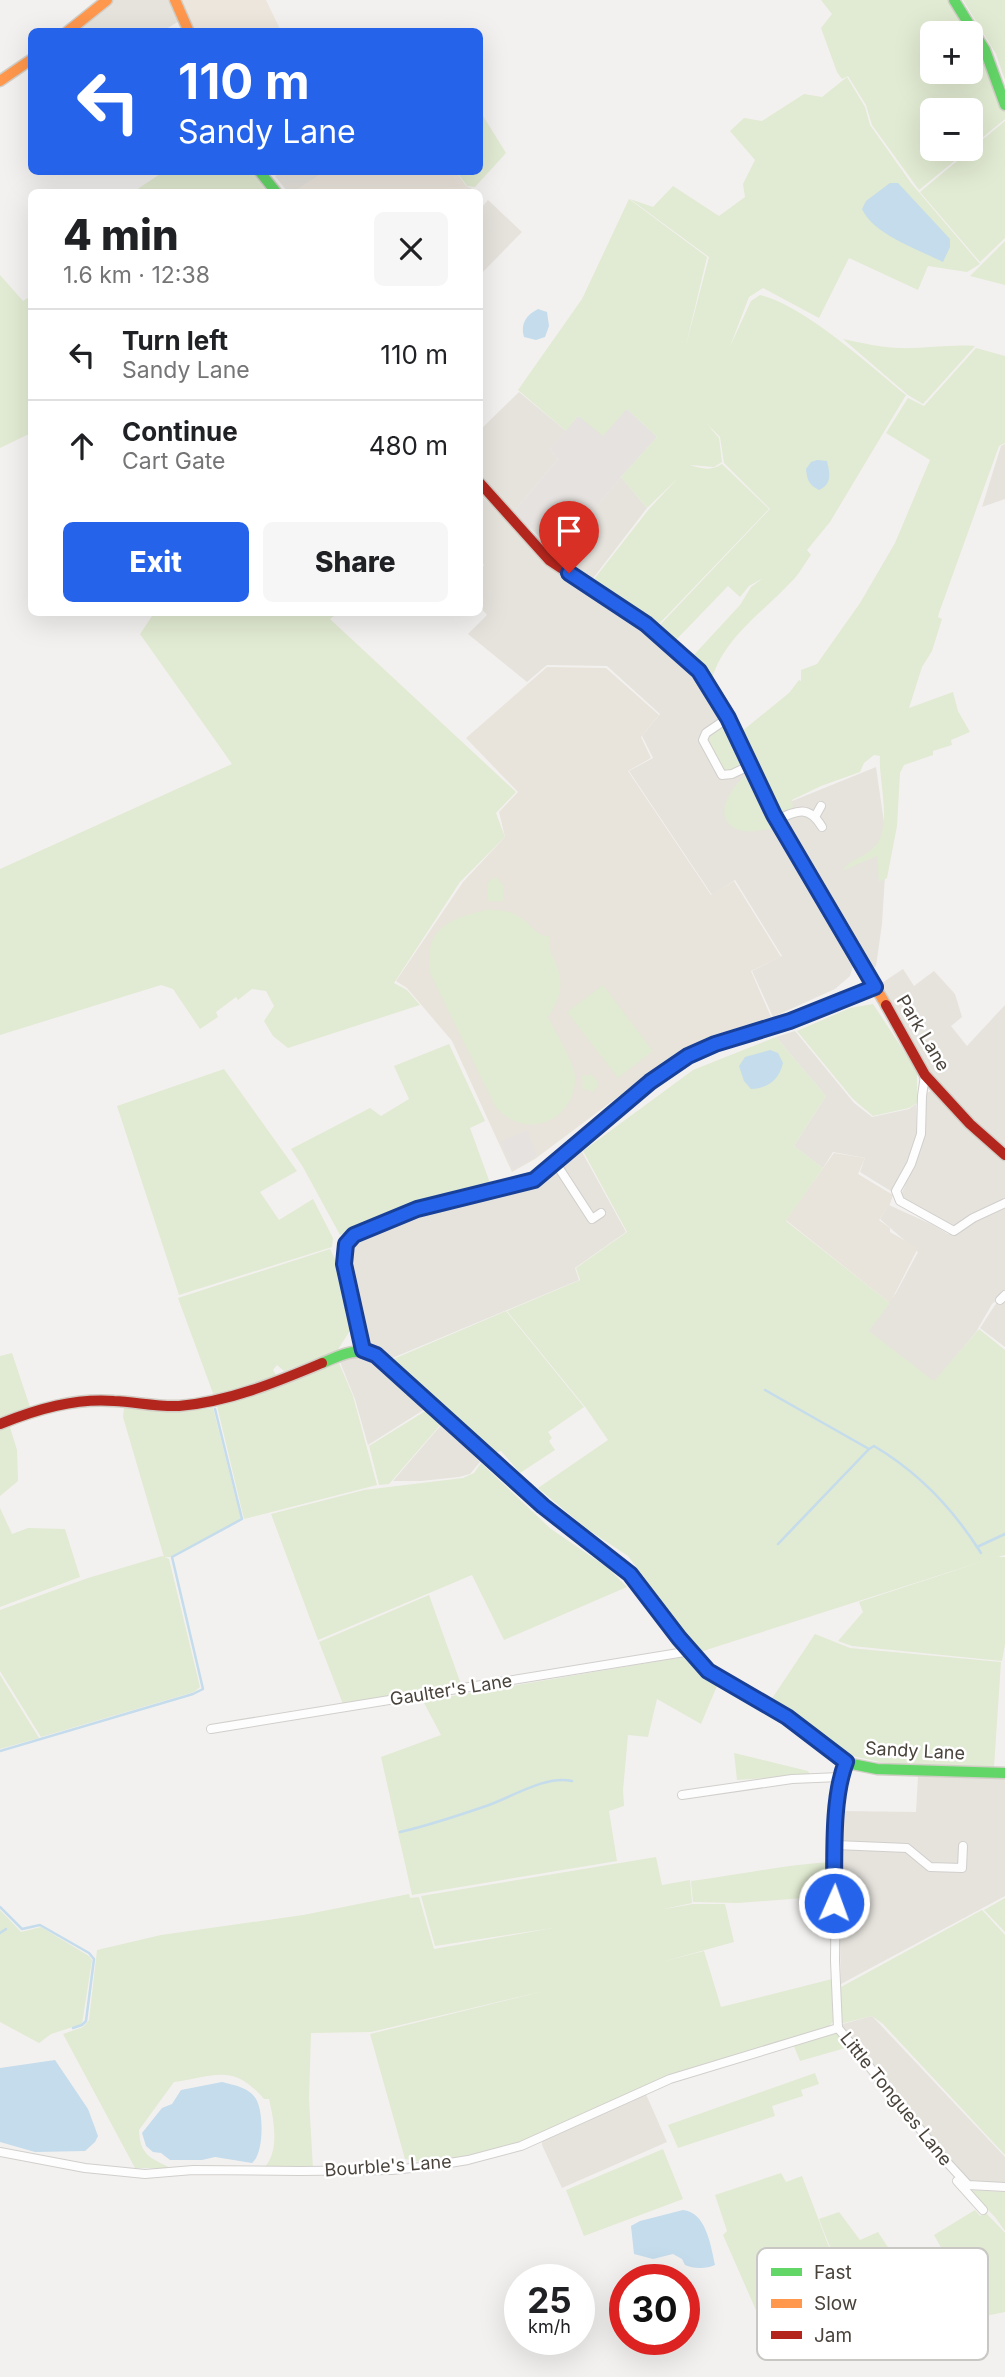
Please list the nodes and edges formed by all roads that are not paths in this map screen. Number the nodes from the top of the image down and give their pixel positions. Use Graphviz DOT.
graph roads {
  1 [pos="107,0"];
  2 [pos="175,0"];
  3 [pos="954,0"];
  4 [pos="72,28"];
  5 [pos="187,28"];
  6 [pos="28,62"];
  7 [pos="0,82"];
  8 [pos="1005,105"];
  9 [pos="262,175"];
  10 [pos="274,189"];
  11 [pos="483,486"];
  12 [pos="728,718"];
  13 [pos="751,765"];
  14 [pos="821,806"];
  15 [pos="816,815"];
  16 [pos="776,820"];
  17 [pos="822,827"];
  18 [pos="875,987"];
  19 [pos="925,1075"];
  20 [pos="1005,1155"];
  21 [pos="555,1162"];
  22 [pos="1005,1203"];
  23 [pos="601,1213"];
  24 [pos="363,1350"];
  25 [pos="0,1424"];
  26 [pos="691,1651"];
  27 [pos="211,1729"];
  28 [pos="846,1762"];
  29 [pos="1005,1773"];
  30 [pos="840,1777"];
  31 [pos="682,1796"];
  32 [pos="836,1845"];
  33 [pos="963,1846"];
  34 [pos="838,2028"];
  35 [pos="904,2109"];
  36 [pos="0,2152"];
  37 [pos="1005,2187"];
  38 [pos="983,2210"];
  1 -- 4 [label="main road"];
  2 -- 5 [label="main road"];
  3 -- 8 [label="main road"];
  6 -- 7 [label="main road"];
  9 -- 10 [label="main road"];
  11 -- 12 [label="main road, Park Lane"];
  12 -- 13 [label="main road, Park Lane"];
  12 -- 13 [label="street"];
  13 -- 16 [label="main road, Park Lane"];
  14 -- 15 [label="street"];
  15 -- 16 [label="street"];
  15 -- 17 [label="street"];
  16 -- 18 [label="main road, Park Lane"];
  18 -- 19 [label="main road, Park Lane"];
  18 -- 21 [label="main road"];
  19 -- 20 [label="main road, Park Lane"];
  19 -- 22 [label="street"];
  21 -- 23 [label="street"];
  21 -- 24 [label="main road"];
  24 -- 25 [label="main road"];
  24 -- 26 [label="main road, Sandy Lane"];
  26 -- 27 [label="street, Gaulter's Lane"];
  26 -- 28 [label="main road, Sandy Lane"];
  28 -- 29 [label="main road, Sandy Lane"];
  28 -- 30 [label="street, Little Tongues Lane"];
  30 -- 31 [label="street"];
  30 -- 32 [label="street, Little Tongues Lane"];
  32 -- 33 [label="street"];
  32 -- 34 [label="street, Little Tongues Lane"];
  34 -- 35 [label="street, Little Tongues Lane"];
  34 -- 36 [label="street, Bourble's Lane"];
  35 -- 37 [label="street, Little Tongues Lane"];
  35 -- 38 [label="street"];
}
